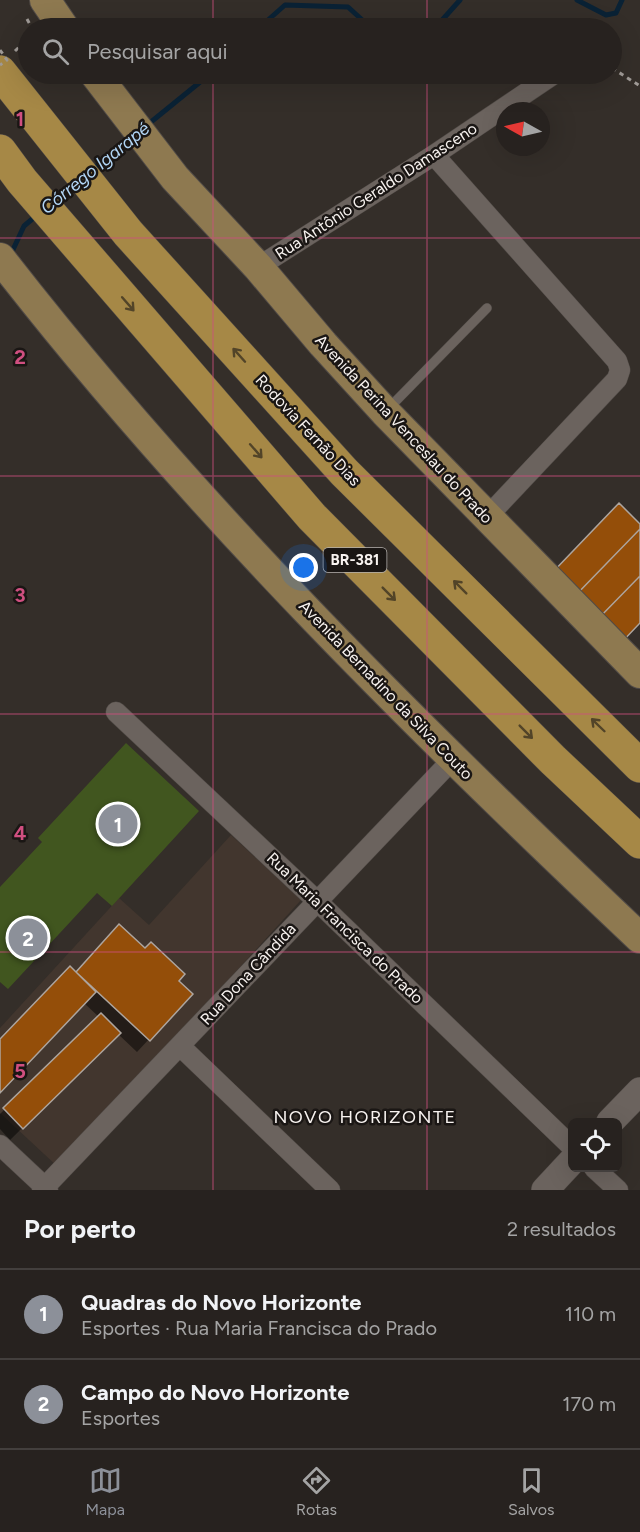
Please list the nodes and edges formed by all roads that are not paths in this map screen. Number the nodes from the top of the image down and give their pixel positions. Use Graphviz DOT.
graph roads {
  1 [pos="45,0"];
  2 [pos="57,18"];
  3 [pos="0,72"];
  4 [pos="103,84"];
  5 [pos="539,84"];
  6 [pos="0,151"];
  7 [pos="434,155"];
  8 [pos="3,262"];
  9 [pos="258,267"];
  10 [pos="487,308"];
  11 [pos="384,412"];
  12 [pos="487,517"];
  13 [pos="636,661"];
  14 [pos="116,712"];
  15 [pos="453,759"];
  16 [pos="640,766"];
  17 [pos="640,842"];
  18 [pos="317,901"];
  19 [pos="640,938"];
  20 [pos="180,1046"];
  21 [pos="640,1091"];
  22 [pos="614,1118"];
  23 [pos="568,1142"];
  24 [pos="0,1145"];
  25 [pos="568,1166"];
  26 [pos="599,1172"];
  27 [pos="45,1189"];
  28 [pos="330,1190"];
  29 [pos="545,1190"];
  30 [pos="618,1190"];
  1 -- 2 [label="main road"];
  16 -- 3 [label="highway, Rodovia Fernão Dias / BR-381, one-way"];
  4 -- 9 [label="main road, Avenida Perina Venceslau do Prado"];
  5 -- 7 [label="street, Rua Antônio Geraldo Damasceno"];
  6 -- 17 [label="highway, BR-381, one-way"];
  7 -- 9 [label="street, Rua Antônio Geraldo Damasceno"];
  7 -- 12 [label="street"];
  8 -- 15 [label="main road, Avenida Bernadino da Silva Couto"];
  9 -- 11 [label="main road, Avenida Perina Venceslau do Prado"];
  10 -- 11 [label="lane"];
  11 -- 12 [label="main road, Avenida Perina Venceslau do Prado"];
  12 -- 13 [label="main road, Avenida Perina Venceslau do Prado"];
  14 -- 18 [label="street, Rua Maria Francisca do Prado"];
  15 -- 18 [label="street, Rua Dona Cândida"];
  15 -- 19 [label="main road, Avenida Bernadino da Silva Couto"];
  18 -- 20 [label="street, Rua Dona Cândida"];
  18 -- 23 [label="street, Rua Maria Francisca do Prado"];
  20 -- 27 [label="street, Rua Dona Cândida"];
  20 -- 28 [label="street"];
  21 -- 22 [label="street"];
  24 -- 27 [label="street"];
  25 -- 29 [label="street"];
  26 -- 30 [label="street"];
}
